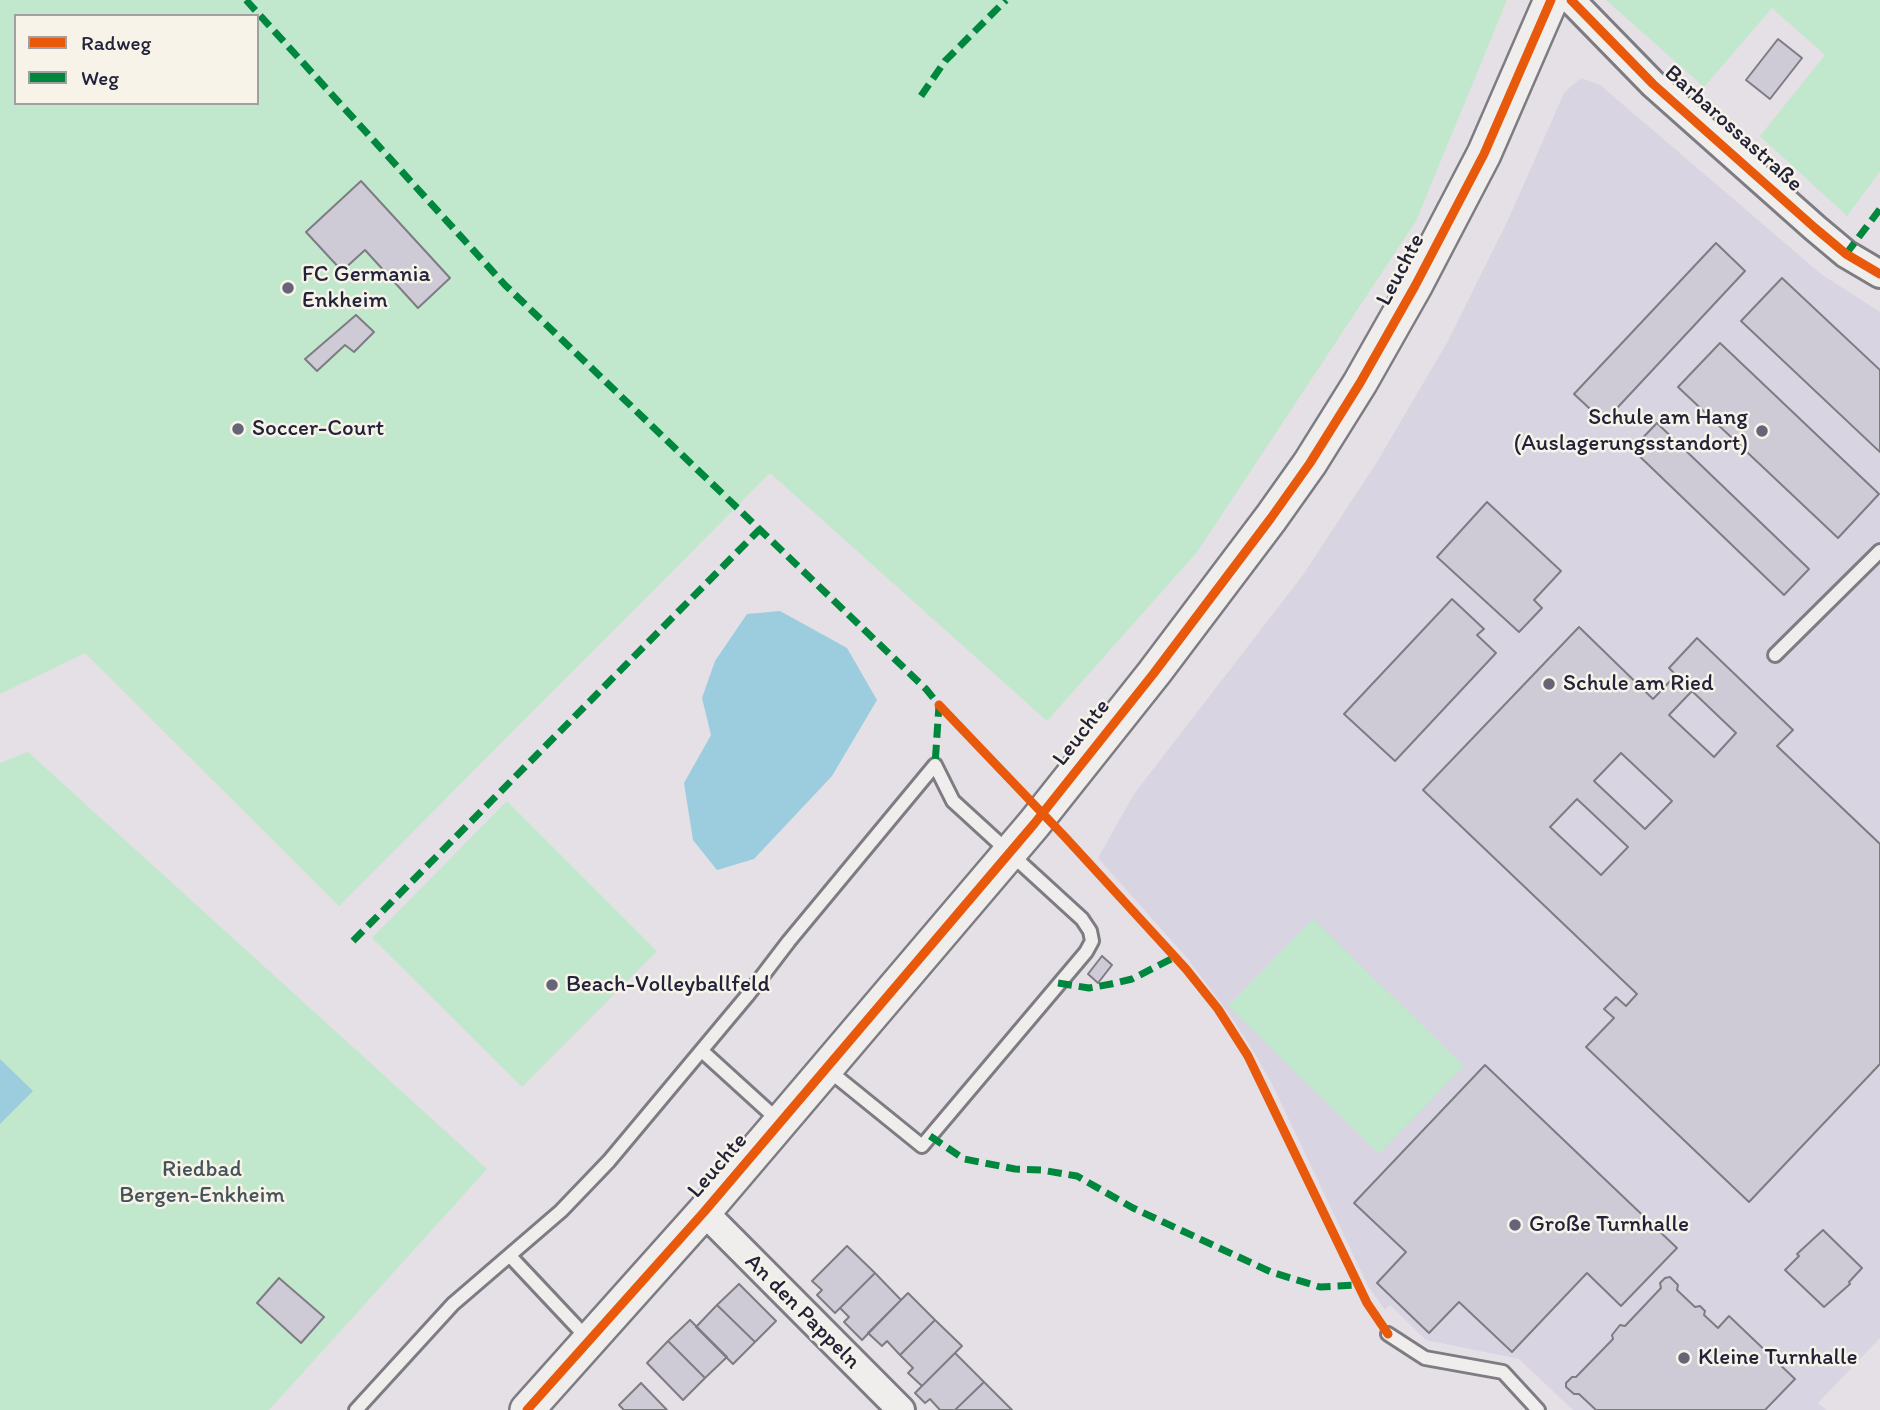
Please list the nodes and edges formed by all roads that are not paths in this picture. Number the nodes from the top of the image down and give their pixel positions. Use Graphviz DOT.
graph roads {
  1 [pos="1551,0"];
  2 [pos="1571,0"];
  3 [pos="1880,274"];
  4 [pos="1880,551"];
  5 [pos="1775,655"];
  6 [pos="1010,853"];
  7 [pos="702,1051"];
  8 [pos="827,1069"];
  9 [pos="781,1122"];
  10 [pos="704,1212"];
  11 [pos="510,1256"];
  12 [pos="1388,1334"];
  13 [pos="589,1341"];
  14 [pos="356,1410"];
  15 [pos="527,1410"];
  16 [pos="901,1410"];
  17 [pos="1538,1410"];
  1 -- 6 [label="street, Leuchte"];
  2 -- 3 [label="street, Barbarossastraße"];
  4 -- 5 [label="lane"];
  6 -- 7 [label="lane"];
  6 -- 8 [label="street, Leuchte"];
  6 -- 8 [label="lane"];
  7 -- 9 [label="lane"];
  7 -- 11 [label="lane"];
  8 -- 9 [label="street, Leuchte"];
  9 -- 10 [label="street, Leuchte"];
  10 -- 13 [label="street, Leuchte"];
  10 -- 16 [label="street, An den Pappeln"];
  11 -- 13 [label="lane"];
  11 -- 14 [label="lane"];
  12 -- 17 [label="lane"];
  13 -- 15 [label="street, Leuchte"];
}
